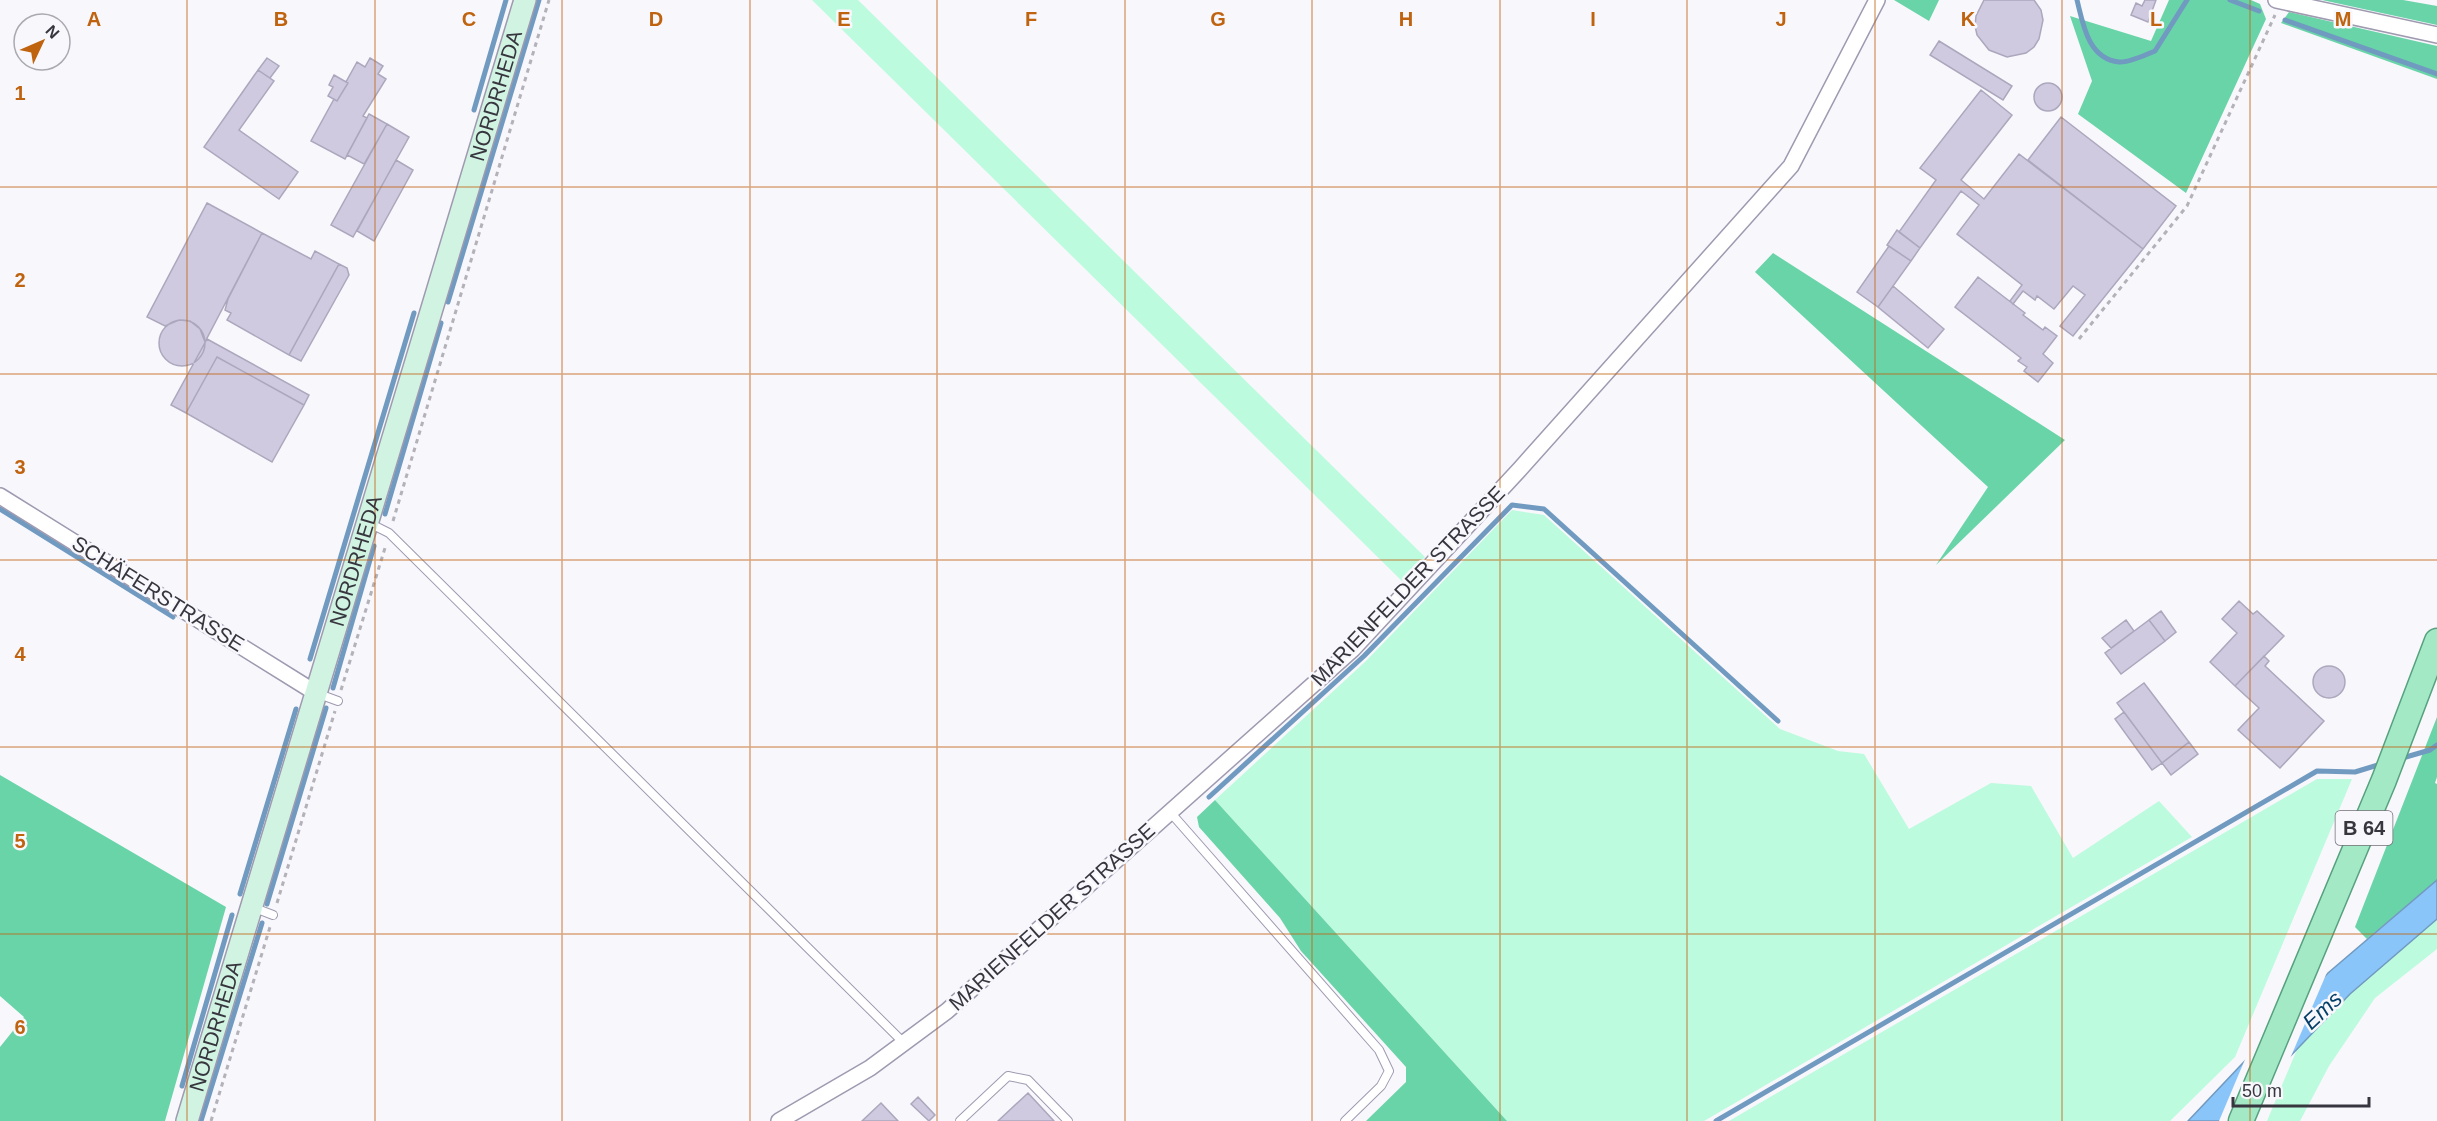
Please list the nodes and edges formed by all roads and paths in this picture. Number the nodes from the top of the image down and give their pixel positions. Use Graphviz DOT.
graph roads {
  1 [pos="525,0"];
  2 [pos="549,0"];
  3 [pos="1877,0"];
  4 [pos="2278,1"];
  5 [pos="2437,35"];
  6 [pos="2079,339"];
  7 [pos="0,496"];
  8 [pos="369,524"];
  9 [pos="389,533"];
  10 [pos="2437,641"];
  11 [pos="316,693"];
  12 [pos="338,700"];
  13 [pos="1170,812"];
  14 [pos="252,907"];
  15 [pos="273,915"];
  16 [pos="905,1044"];
  17 [pos="188,1121"];
  18 [pos="211,1121"];
  19 [pos="779,1121"];
  20 [pos="960,1121"];
  21 [pos="1068,1121"];
  22 [pos="1345,1121"];
  23 [pos="2241,1121"];
  1 -- 8 [label="main road, NORDRHEDA"];
  2 -- 9 [label="path"];
  3 -- 13 [label="street, MARIENFELDER STRASSE"];
  4 -- 5 [label="street"];
  4 -- 6 [label="path"];
  7 -- 11 [label="street, SCHÄFERSTRASSE"];
  8 -- 9 [label="lane"];
  8 -- 11 [label="main road, NORDRHEDA"];
  9 -- 12 [label="path"];
  9 -- 16 [label="lane"];
  10 -- 23 [label="main road, B 64"];
  11 -- 12 [label="lane"];
  11 -- 14 [label="main road, NORDRHEDA"];
  12 -- 15 [label="path"];
  13 -- 16 [label="street, MARIENFELDER STRASSE"];
  13 -- 22 [label="lane"];
  14 -- 15 [label="lane"];
  14 -- 17 [label="main road, NORDRHEDA"];
  15 -- 18 [label="path"];
  16 -- 19 [label="street, MARIENFELDER STRASSE"];
  20 -- 21 [label="lane"];
}
